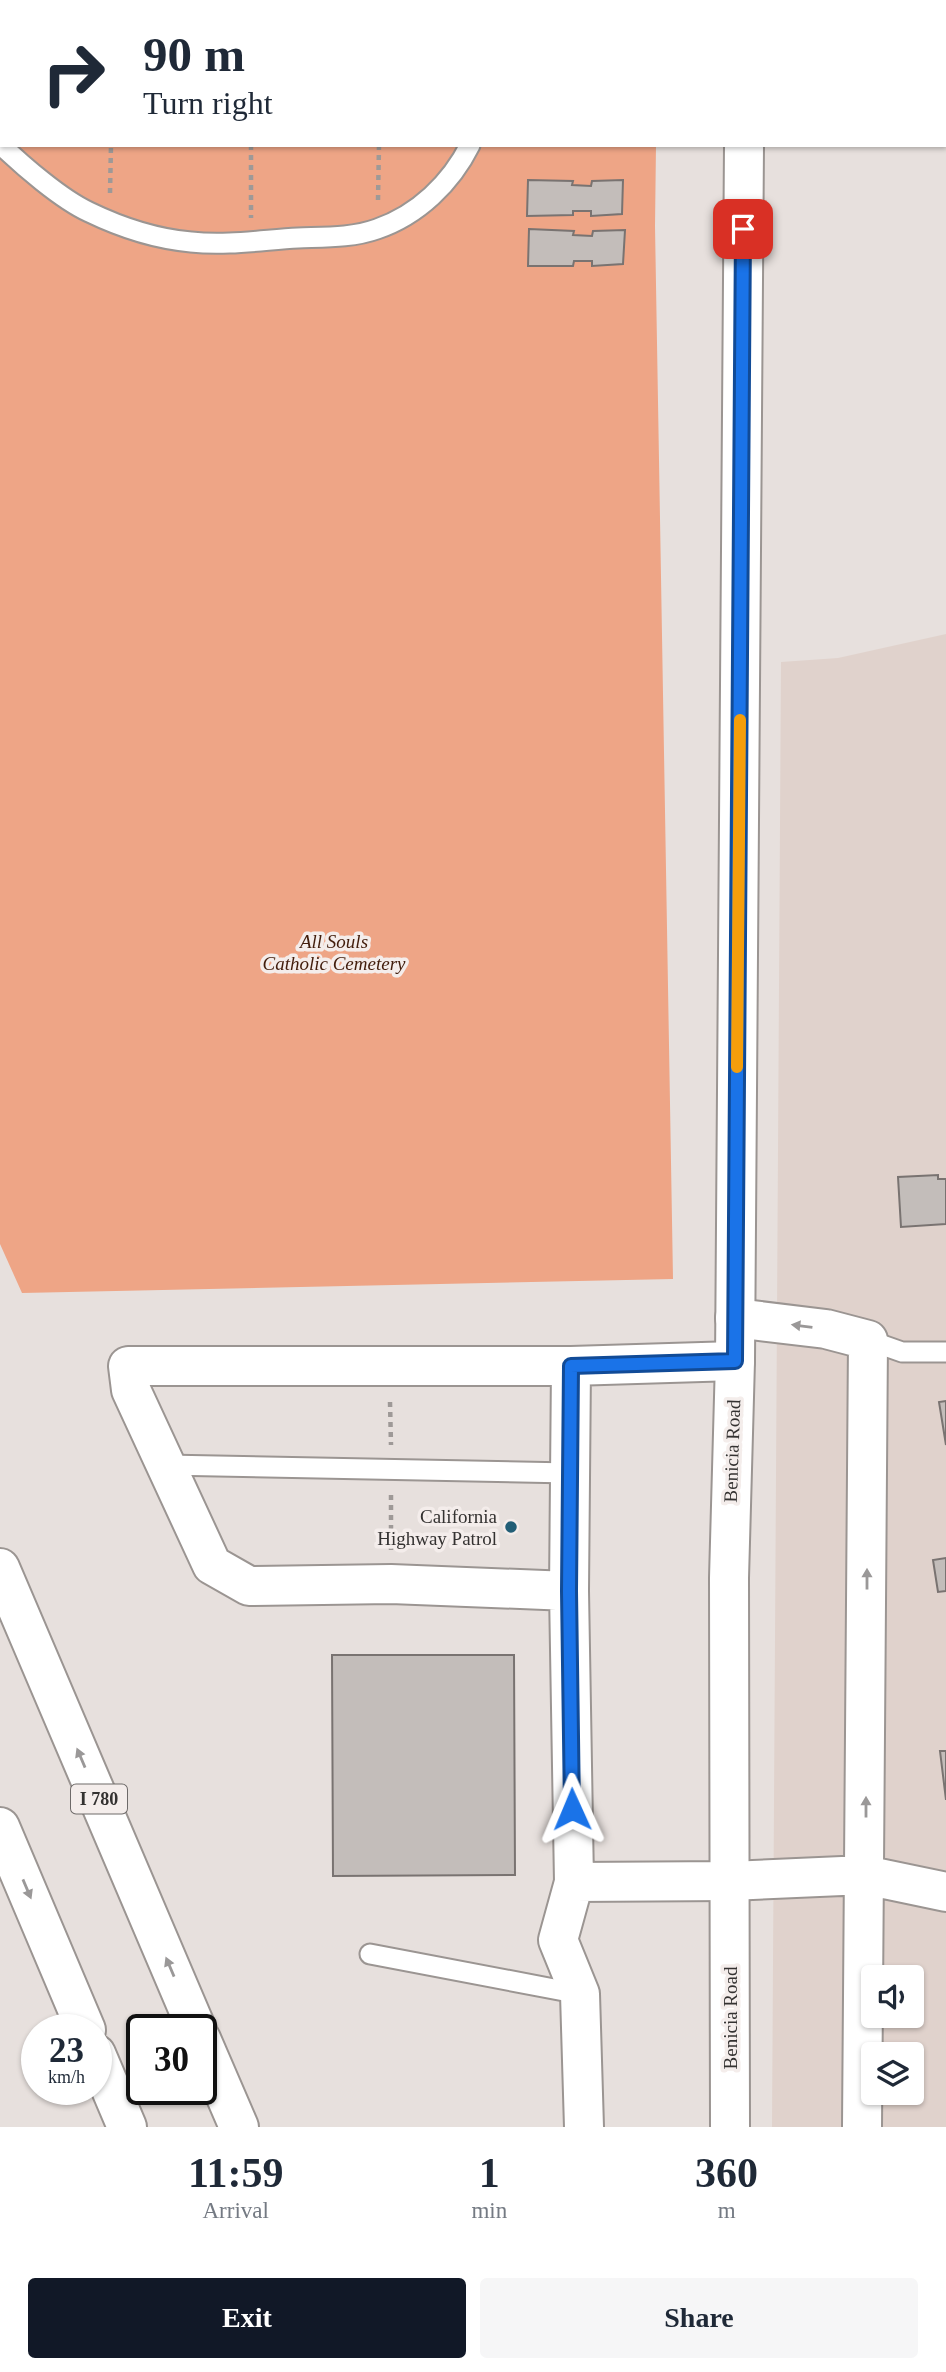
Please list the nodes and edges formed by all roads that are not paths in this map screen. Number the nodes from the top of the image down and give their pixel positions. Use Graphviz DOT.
graph roads {
  1 [pos="3,147"];
  2 [pos="469,147"];
  3 [pos="744,147"];
  4 [pos="735,1318"];
  5 [pos="868,1340"];
  6 [pos="946,1352"];
  7 [pos="735,1361"];
  8 [pos="571,1366"];
  9 [pos="165,1465"];
  10 [pos="570,1473"];
  11 [pos="0,1569"];
  12 [pos="569,1591"];
  13 [pos="0,1827"];
  14 [pos="865,1875"];
  15 [pos="730,1881"];
  16 [pos="574,1882"];
  17 [pos="946,1892"];
  18 [pos="369,1954"];
  19 [pos="580,1994"];
  20 [pos="79,2014"];
  21 [pos="190,2014"];
  22 [pos="217,2076"];
  23 [pos="112,2092"];
  24 [pos="127,2127"];
  25 [pos="239,2127"];
  26 [pos="584,2127"];
  27 [pos="730,2127"];
  28 [pos="862,2127"];
  1 -- 2 [label="lane"];
  3 -- 4 [label="main road, Benicia Road"];
  5 -- 4 [label="main road, one-way"];
  4 -- 7 [label="main road, Benicia Road"];
  5 -- 6 [label="lane"];
  14 -- 5 [label="main road, one-way"];
  7 -- 8 [label="main road"];
  7 -- 15 [label="main road, Benicia Road"];
  8 -- 9 [label="main road"];
  8 -- 10 [label="main road"];
  9 -- 10 [label="lane"];
  9 -- 12 [label="main road"];
  10 -- 12 [label="main road"];
  21 -- 11 [label="main road, I 780, one-way"];
  12 -- 16 [label="main road"];
  13 -- 20 [label="main road, one-way"];
  14 -- 15 [label="main road"];
  14 -- 17 [label="main road"];
  14 -- 28 [label="main road"];
  15 -- 16 [label="main road"];
  15 -- 27 [label="main road, Benicia Road"];
  16 -- 19 [label="main road"];
  18 -- 19 [label="lane"];
  19 -- 26 [label="main road"];
  22 -- 25 [label="main road"];
  23 -- 24 [label="main road"];
}
